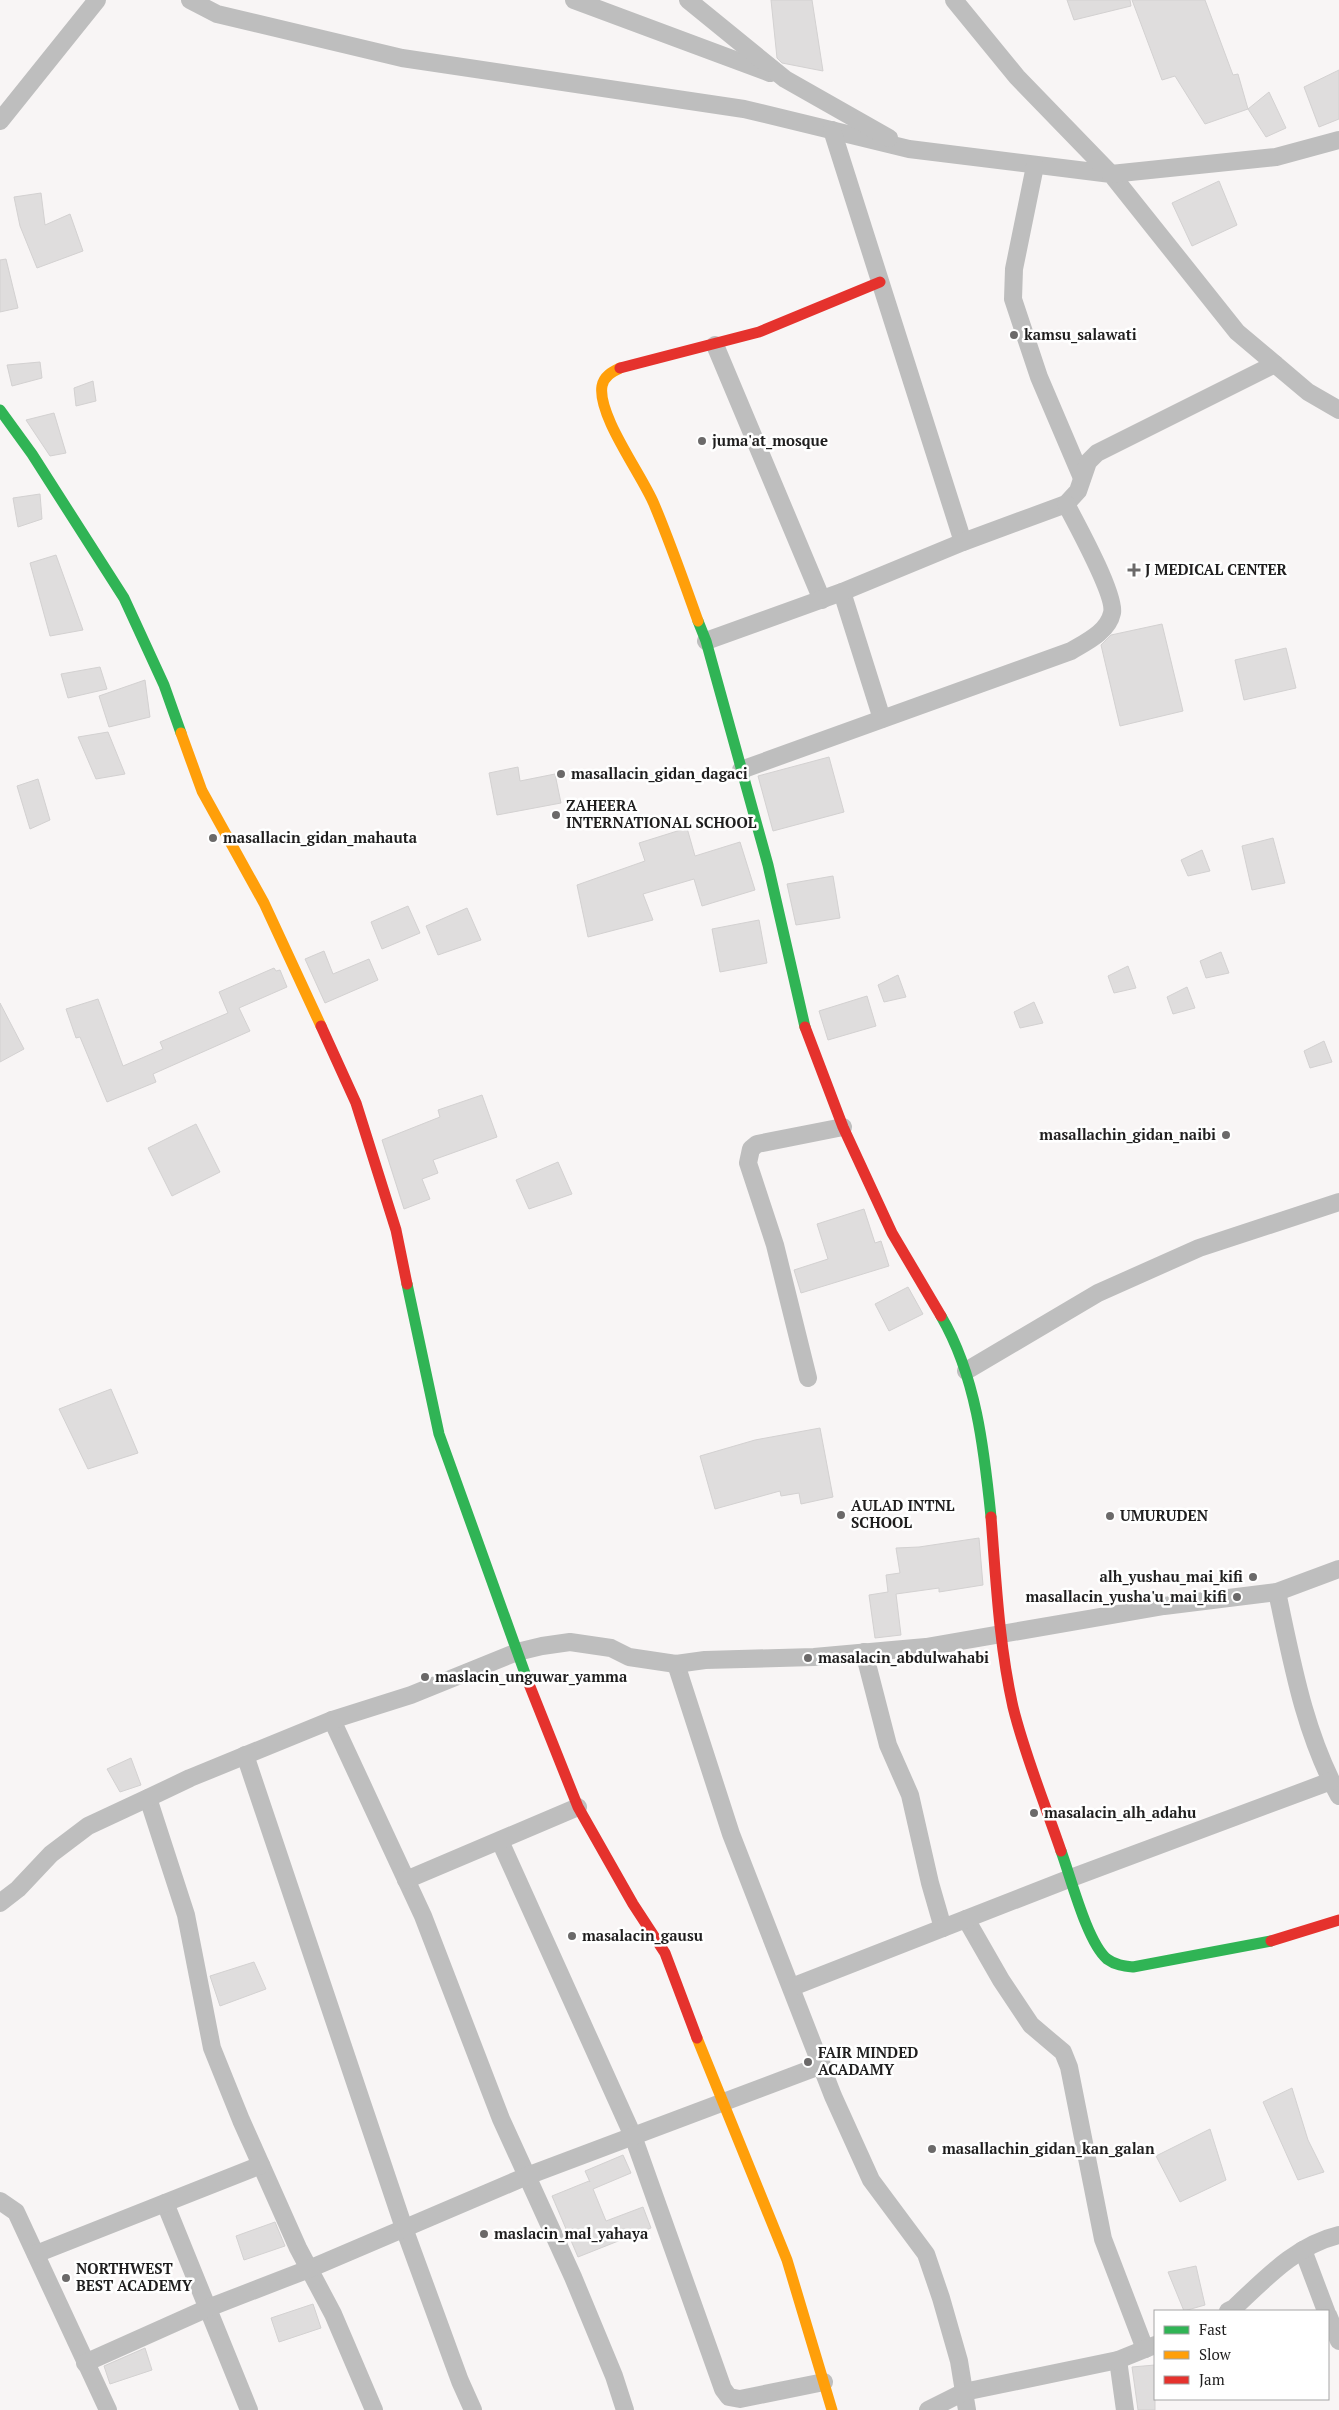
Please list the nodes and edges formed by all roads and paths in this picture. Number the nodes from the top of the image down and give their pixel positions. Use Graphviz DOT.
graph roads {
  1 [pos="97,0"];
  2 [pos="190,0"];
  3 [pos="574,0"];
  4 [pos="688,0"];
  5 [pos="954,0"];
  6 [pos="785,79"];
  7 [pos="0,121"];
  8 [pos="832,130"];
  9 [pos="1339,140"];
  10 [pos="909,149"];
  11 [pos="1035,166"];
  12 [pos="1111,174"];
  13 [pos="880,282"];
  14 [pos="715,345"];
  15 [pos="1275,364"];
  16 [pos="0,410"];
  17 [pos="1339,410"];
  18 [pos="1082,478"];
  19 [pos="1066,504"];
  20 [pos="963,542"];
  21 [pos="842,592"];
  22 [pos="822,600"];
  23 [pos="706,641"];
  24 [pos="882,720"];
  25 [pos="741,770"];
  26 [pos="844,1127"];
  27 [pos="1339,1202"];
  28 [pos="966,1371"];
  29 [pos="808,1378"];
  30 [pos="1339,1569"];
  31 [pos="1277,1592"];
  32 [pos="1001,1635"];
  33 [pos="517,1652"];
  34 [pos="864,1652"];
  35 [pos="676,1664"];
  36 [pos="332,1720"];
  37 [pos="245,1755"];
  38 [pos="1337,1792"];
  39 [pos="148,1798"];
  40 [pos="578,1807"];
  41 [pos="500,1841"];
  42 [pos="1071,1878"];
  43 [pos="406,1880"];
  44 [pos="0,1903"];
  45 [pos="966,1919"];
  46 [pos="1339,1920"];
  47 [pos="944,1928"];
  48 [pos="792,1987"];
  49 [pos="822,2065"];
  50 [pos="722,2103"];
  51 [pos="633,2136"];
  52 [pos="261,2165"];
  53 [pos="527,2176"];
  54 [pos="0,2201"];
  55 [pos="165,2203"];
  56 [pos="404,2228"];
  57 [pos="1339,2235"];
  58 [pos="1303,2250"];
  59 [pos="36,2254"];
  60 [pos="309,2269"];
  61 [pos="208,2308"];
  62 [pos="1230,2310"];
  63 [pos="1326,2310"];
  64 [pos="1329,2318"];
  65 [pos="1339,2341"];
  66 [pos="1150,2347"];
  67 [pos="1118,2360"];
  68 [pos="85,2362"];
  69 [pos="824,2382"];
  70 [pos="964,2392"];
  71 [pos="108,2410"];
  72 [pos="249,2410"];
  73 [pos="374,2410"];
  74 [pos="473,2410"];
  75 [pos="625,2410"];
  76 [pos="832,2410"];
  77 [pos="928,2410"];
  78 [pos="967,2410"];
  79 [pos="1125,2410"];
  1 -- 7 [label="street"];
  2 -- 8 [label="street"];
  3 -- 6 [label="street"];
  4 -- 6 [label="street"];
  5 -- 12 [label="street"];
  6 -- 10 [label="street"];
  8 -- 10 [label="street"];
  8 -- 13 [label="street"];
  9 -- 12 [label="street"];
  10 -- 11 [label="street"];
  11 -- 12 [label="street"];
  11 -- 18 [label="street"];
  12 -- 15 [label="street"];
  13 -- 14 [label="street"];
  13 -- 20 [label="street"];
  14 -- 22 [label="street"];
  14 -- 23 [label="street"];
  15 -- 17 [label="street"];
  15 -- 18 [label="street"];
  16 -- 33 [label="street"];
  18 -- 19 [label="street"];
  19 -- 20 [label="street"];
  19 -- 24 [label="street"];
  20 -- 21 [label="street"];
  21 -- 22 [label="street"];
  21 -- 24 [label="street"];
  22 -- 23 [label="street"];
  23 -- 25 [label="street"];
  24 -- 25 [label="street"];
  25 -- 26 [label="street"];
  26 -- 28 [label="street"];
  26 -- 29 [label="street"];
  27 -- 28 [label="street"];
  28 -- 32 [label="street"];
  30 -- 31 [label="street"];
  31 -- 32 [label="street"];
  31 -- 38 [label="street"];
  32 -- 34 [label="street"];
  32 -- 42 [label="street"];
  33 -- 35 [label="street"];
  33 -- 36 [label="street"];
  33 -- 40 [label="street"];
  34 -- 35 [label="street"];
  34 -- 47 [label="street"];
  35 -- 48 [label="street"];
  36 -- 37 [label="street"];
  36 -- 43 [label="street"];
  37 -- 39 [label="street"];
  37 -- 56 [label="street"];
  38 -- 42 [label="street"];
  39 -- 44 [label="street"];
  39 -- 52 [label="street"];
  40 -- 41 [label="street"];
  40 -- 50 [label="street"];
  41 -- 43 [label="street"];
  41 -- 51 [label="street"];
  42 -- 45 [label="street"];
  42 -- 46 [label="street"];
  43 -- 53 [label="street"];
  45 -- 47 [label="street"];
  45 -- 66 [label="street"];
  47 -- 48 [label="street"];
  48 -- 49 [label="street"];
  49 -- 50 [label="street"];
  49 -- 70 [label="street"];
  50 -- 51 [label="street"];
  50 -- 69 [label="street"];
  51 -- 53 [label="street"];
  51 -- 69 [label="street"];
  52 -- 55 [label="street"];
  52 -- 60 [label="street"];
  53 -- 56 [label="street"];
  53 -- 75 [label="street"];
  54 -- 59 [label="street"];
  55 -- 59 [label="street"];
  55 -- 61 [label="street"];
  56 -- 60 [label="street"];
  56 -- 74 [label="street"];
  57 -- 58 [label="street"];
  58 -- 62 [label="street"];
  58 -- 63 [label="street"];
  59 -- 68 [label="street"];
  60 -- 61 [label="street"];
  60 -- 73 [label="street"];
  61 -- 68 [label="street"];
  61 -- 72 [label="street"];
  64 -- 65 [label="street"];
  66 -- 67 [label="street"];
  67 -- 70 [label="street"];
  67 -- 79 [label="street"];
  68 -- 71 [label="street"];
  69 -- 76 [label="street"];
  70 -- 77 [label="street"];
  70 -- 78 [label="street"];
}
